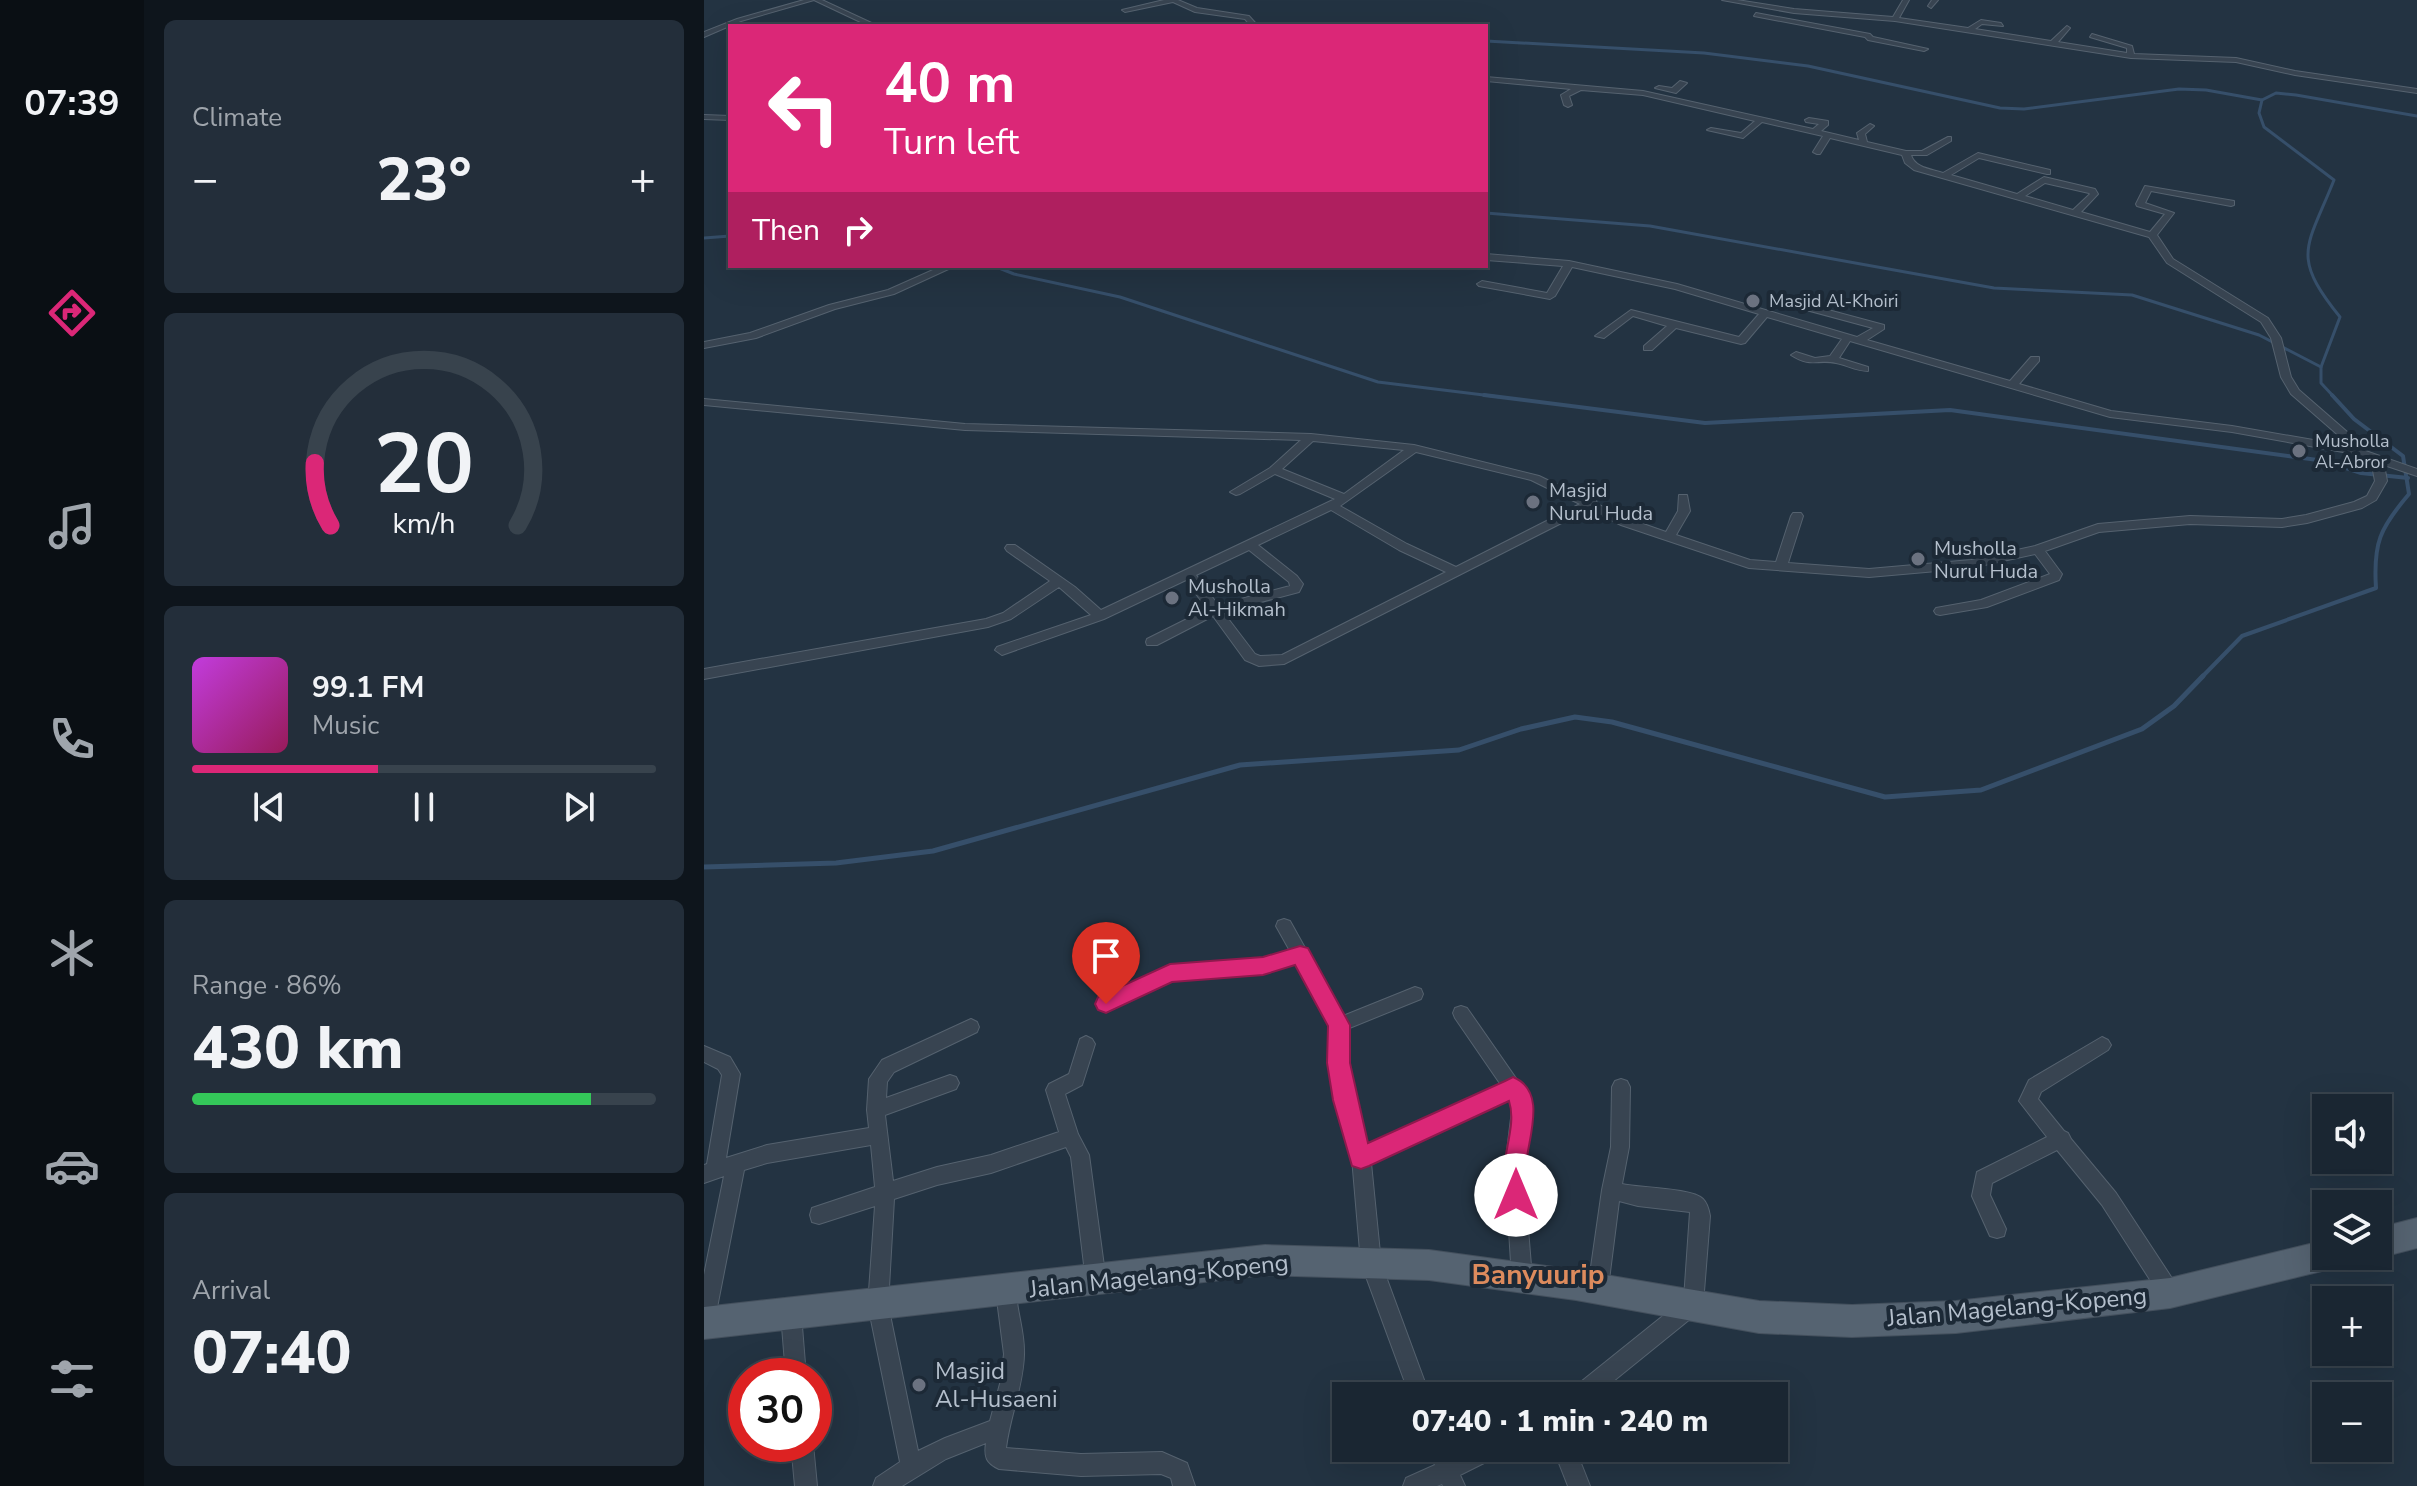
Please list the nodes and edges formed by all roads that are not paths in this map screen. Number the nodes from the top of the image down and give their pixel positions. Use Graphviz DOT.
graph roads {
  1 [pos="811,0"];
  2 [pos="817,0"];
  3 [pos="1173,0"];
  4 [pos="1725,0"];
  5 [pos="1775,0"];
  6 [pos="1906,0"];
  7 [pos="1765,8"];
  8 [pos="1125,10"];
  9 [pos="1749,14"];
  10 [pos="1834,14"];
  11 [pos="1892,19"];
  12 [pos="730,24"];
  13 [pos="871,24"];
  14 [pos="1253,24"];
  15 [pos="728,25"];
  16 [pos="2001,25"];
  17 [pos="1938,26"];
  18 [pos="1820,27"];
  19 [pos="2067,28"];
  20 [pos="1835,30"];
  21 [pos="1970,30"];
  22 [pos="1932,34"];
  23 [pos="704,35"];
  24 [pos="1870,36"];
  25 [pos="2092,36"];
  26 [pos="1828,44"];
  27 [pos="2053,44"];
  28 [pos="1924,49"];
  29 [pos="2131,56"];
  30 [pos="1488,79"];
  31 [pos="1683,83"];
  32 [pos="1580,87"];
  33 [pos="2417,91"];
  34 [pos="1643,93"];
  35 [pos="1568,105"];
  36 [pos="704,117"];
  37 [pos="728,118"];
  38 [pos="1760,120"];
  39 [pos="1809,120"];
  40 [pos="1870,126"];
  41 [pos="1711,130"];
  42 [pos="1814,133"];
  43 [pos="1827,136"];
  44 [pos="1948,139"];
  45 [pos="1864,144"];
  46 [pos="1989,145"];
  47 [pos="1817,152"];
  48 [pos="1906,153"];
  49 [pos="1978,155"];
  50 [pos="2047,172"];
  51 [pos="1944,176"];
  52 [pos="2019,196"];
  53 [pos="2231,203"];
  54 [pos="2076,212"];
  55 [pos="2152,235"];
  56 [pos="1488,257"];
  57 [pos="1569,264"];
  58 [pos="945,268"];
  59 [pos="1482,284"];
  60 [pos="1776,299"];
  61 [pos="1765,313"];
  62 [pos="1674,325"];
  63 [pos="1600,336"];
  64 [pos="1854,339"];
  65 [pos="704,345"];
  66 [pos="1648,348"];
  67 [pos="1796,355"];
  68 [pos="1833,359"];
  69 [pos="2035,359"];
  70 [pos="1864,369"];
  71 [pos="2013,384"];
  72 [pos="704,402"];
  73 [pos="1311,437"];
  74 [pos="1414,448"];
  75 [pos="2356,451"];
  76 [pos="1274,470"];
  77 [pos="2379,471"];
  78 [pos="2417,473"];
  79 [pos="1236,492"];
  80 [pos="1683,497"];
  81 [pos="1345,499"];
  82 [pos="1592,503"];
  83 [pos="1332,506"];
  84 [pos="1797,516"];
  85 [pos="1669,538"];
  86 [pos="1252,546"];
  87 [pos="1011,548"];
  88 [pos="2038,549"];
  89 [pos="1781,566"];
  90 [pos="1457,572"];
  91 [pos="1189,575"];
  92 [pos="1058,582"];
  93 [pos="1215,610"];
  94 [pos="1940,611"];
  95 [pos="1100,616"];
  96 [pos="1152,642"];
  97 [pos="1002,650"];
  98 [pos="704,674"];
  99 [pos="1284,926"];
  100 [pos="1300,955"];
  101 [pos="1415,994"];
  102 [pos="1106,1004"];
  103 [pos="1461,1013"];
  104 [pos="1339,1025"];
  105 [pos="971,1027"];
  106 [pos="1086,1044"];
  107 [pos="2102,1045"];
  108 [pos="704,1054"];
  109 [pos="950,1083"];
  110 [pos="1621,1087"];
  111 [pos="1513,1088"];
  112 [pos="876,1110"];
  113 [pos="879,1135"];
  114 [pos="1070,1137"];
  115 [pos="2062,1139"];
  116 [pos="1361,1158"];
  117 [pos="736,1164"];
  118 [pos="710,1173"];
  119 [pos="1611,1190"];
  120 [pos="885,1192"];
  121 [pos="819,1215"];
  122 [pos="1997,1229"];
  123 [pos="2417,1233"];
  124 [pos="2392,1239"];
  125 [pos="2312,1258"];
  126 [pos="1371,1263"];
  127 [pos="1522,1278"];
  128 [pos="1096,1281"];
  129 [pos="1598,1288"];
  130 [pos="1006,1292"];
  131 [pos="2170,1293"];
  132 [pos="1693,1304"];
  133 [pos="878,1305"];
  134 [pos="791,1314"];
  135 [pos="704,1323"];
  136 [pos="795,1358"];
  137 [pos="1415,1382"];
  138 [pos="1596,1382"];
  139 [pos="998,1429"];
  140 [pos="804,1462"];
  141 [pos="1473,1462"];
  142 [pos="1570,1462"];
  143 [pos="911,1466"];
  144 [pos="1450,1478"];
  145 [pos="806,1486"];
  146 [pos="884,1486"];
  147 [pos="1184,1486"];
  148 [pos="1414,1486"];
  149 [pos="1579,1486"];
  1 -- 12 [label="street"];
  2 -- 13 [label="street"];
  3 -- 8 [label="street"];
  3 -- 14 [label="street"];
  4 -- 7 [label="street"];
  5 -- 7 [label="street"];
  6 -- 11 [label="street"];
  7 -- 10 [label="street"];
  9 -- 18 [label="street"];
  10 -- 11 [label="street"];
  10 -- 18 [label="street"];
  11 -- 17 [label="street"];
  11 -- 24 [label="street"];
  15 -- 23 [label="street"];
  16 -- 21 [label="street"];
  17 -- 21 [label="street"];
  17 -- 22 [label="street"];
  18 -- 20 [label="street"];
  19 -- 27 [label="street"];
  20 -- 24 [label="street"];
  20 -- 26 [label="street"];
  21 -- 27 [label="street"];
  24 -- 28 [label="street"];
  25 -- 29 [label="street"];
  27 -- 29 [label="street"];
  29 -- 33 [label="street"];
  30 -- 32 [label="street"];
  31 -- 34 [label="street"];
  32 -- 34 [label="street"];
  32 -- 35 [label="street"];
  34 -- 38 [label="street"];
  36 -- 37 [label="street"];
  38 -- 41 [label="street"];
  38 -- 42 [label="street"];
  39 -- 42 [label="street"];
  40 -- 45 [label="street"];
  42 -- 43 [label="street"];
  43 -- 45 [label="street"];
  43 -- 47 [label="street"];
  44 -- 48 [label="street"];
  45 -- 48 [label="street"];
  46 -- 49 [label="street"];
  48 -- 51 [label="street"];
  49 -- 50 [label="street"];
  49 -- 51 [label="street"];
  51 -- 52 [label="street"];
  52 -- 54 [label="street"];
  52 -- 54 [label="street"];
  53 -- 55 [label="street"];
  54 -- 55 [label="street"];
  55 -- 75 [label="street"];
  56 -- 57 [label="street"];
  57 -- 59 [label="street"];
  57 -- 61 [label="street"];
  58 -- 65 [label="street"];
  60 -- 64 [label="street"];
  61 -- 62 [label="street"];
  61 -- 64 [label="street"];
  62 -- 63 [label="street"];
  62 -- 66 [label="street"];
  64 -- 68 [label="street"];
  64 -- 71 [label="street"];
  67 -- 68 [label="street"];
  68 -- 70 [label="street"];
  69 -- 71 [label="street"];
  71 -- 75 [label="street"];
  72 -- 73 [label="street"];
  73 -- 74 [label="street"];
  73 -- 76 [label="street"];
  74 -- 81 [label="street"];
  74 -- 82 [label="street"];
  75 -- 77 [label="street"];
  76 -- 79 [label="street"];
  76 -- 81 [label="street"];
  77 -- 78 [label="street"];
  77 -- 88 [label="street"];
  80 -- 85 [label="street"];
  81 -- 83 [label="street"];
  82 -- 85 [label="street"];
  82 -- 90 [label="street"];
  83 -- 86 [label="street"];
  83 -- 90 [label="street"];
  84 -- 89 [label="street"];
  85 -- 89 [label="street"];
  86 -- 91 [label="street"];
  86 -- 93 [label="street"];
  87 -- 92 [label="street"];
  88 -- 89 [label="street"];
  88 -- 94 [label="street"];
  90 -- 93 [label="street"];
  91 -- 93 [label="street"];
  91 -- 95 [label="street"];
  92 -- 95 [label="street"];
  92 -- 98 [label="street"];
  93 -- 96 [label="street"];
  95 -- 97 [label="street"];
  99 -- 100 [label="street"];
  100 -- 102 [label="street"];
  100 -- 104 [label="street"];
  101 -- 104 [label="street"];
  103 -- 111 [label="street"];
  104 -- 116 [label="street"];
  105 -- 112 [label="street"];
  106 -- 114 [label="street"];
  107 -- 115 [label="street"];
  108 -- 118 [label="street"];
  109 -- 112 [label="street"];
  110 -- 119 [label="street"];
  111 -- 116 [label="street"];
  111 -- 127 [label="street"];
  112 -- 113 [label="street"];
  113 -- 117 [label="street"];
  113 -- 120 [label="street"];
  114 -- 120 [label="street"];
  114 -- 128 [label="street"];
  115 -- 122 [label="street"];
  115 -- 131 [label="street"];
  116 -- 126 [label="street"];
  117 -- 118 [label="street"];
  117 -- 135 [label="street"];
  119 -- 129 [label="street"];
  119 -- 132 [label="street"];
  120 -- 121 [label="street"];
  120 -- 133 [label="street"];
  123 -- 124 [label="main road"];
  125 -- 131 [label="main road, Jalan Magelang-Kopeng"];
  126 -- 127 [label="main road, Jalan Magelang-Kopeng"];
  126 -- 128 [label="main road, Jalan Magelang-Kopeng"];
  126 -- 137 [label="street"];
  127 -- 129 [label="main road, Jalan Magelang-Kopeng"];
  128 -- 130 [label="main road, Jalan Magelang-Kopeng"];
  129 -- 132 [label="main road, Jalan Magelang-Kopeng"];
  130 -- 133 [label="main road, Jalan Magelang-Kopeng"];
  130 -- 139 [label="street"];
  131 -- 132 [label="main road, Jalan Magelang-Kopeng"];
  132 -- 138 [label="street"];
  133 -- 134 [label="main road, Jalan Magelang-Kopeng"];
  133 -- 143 [label="street"];
  134 -- 135 [label="main road, Jalan Magelang-Kopeng"];
  134 -- 136 [label="street"];
  139 -- 143 [label="street"];
  139 -- 147 [label="street"];
  140 -- 145 [label="street"];
  141 -- 144 [label="street"];
  142 -- 149 [label="street"];
  143 -- 146 [label="street"];
  144 -- 148 [label="street"];
}
